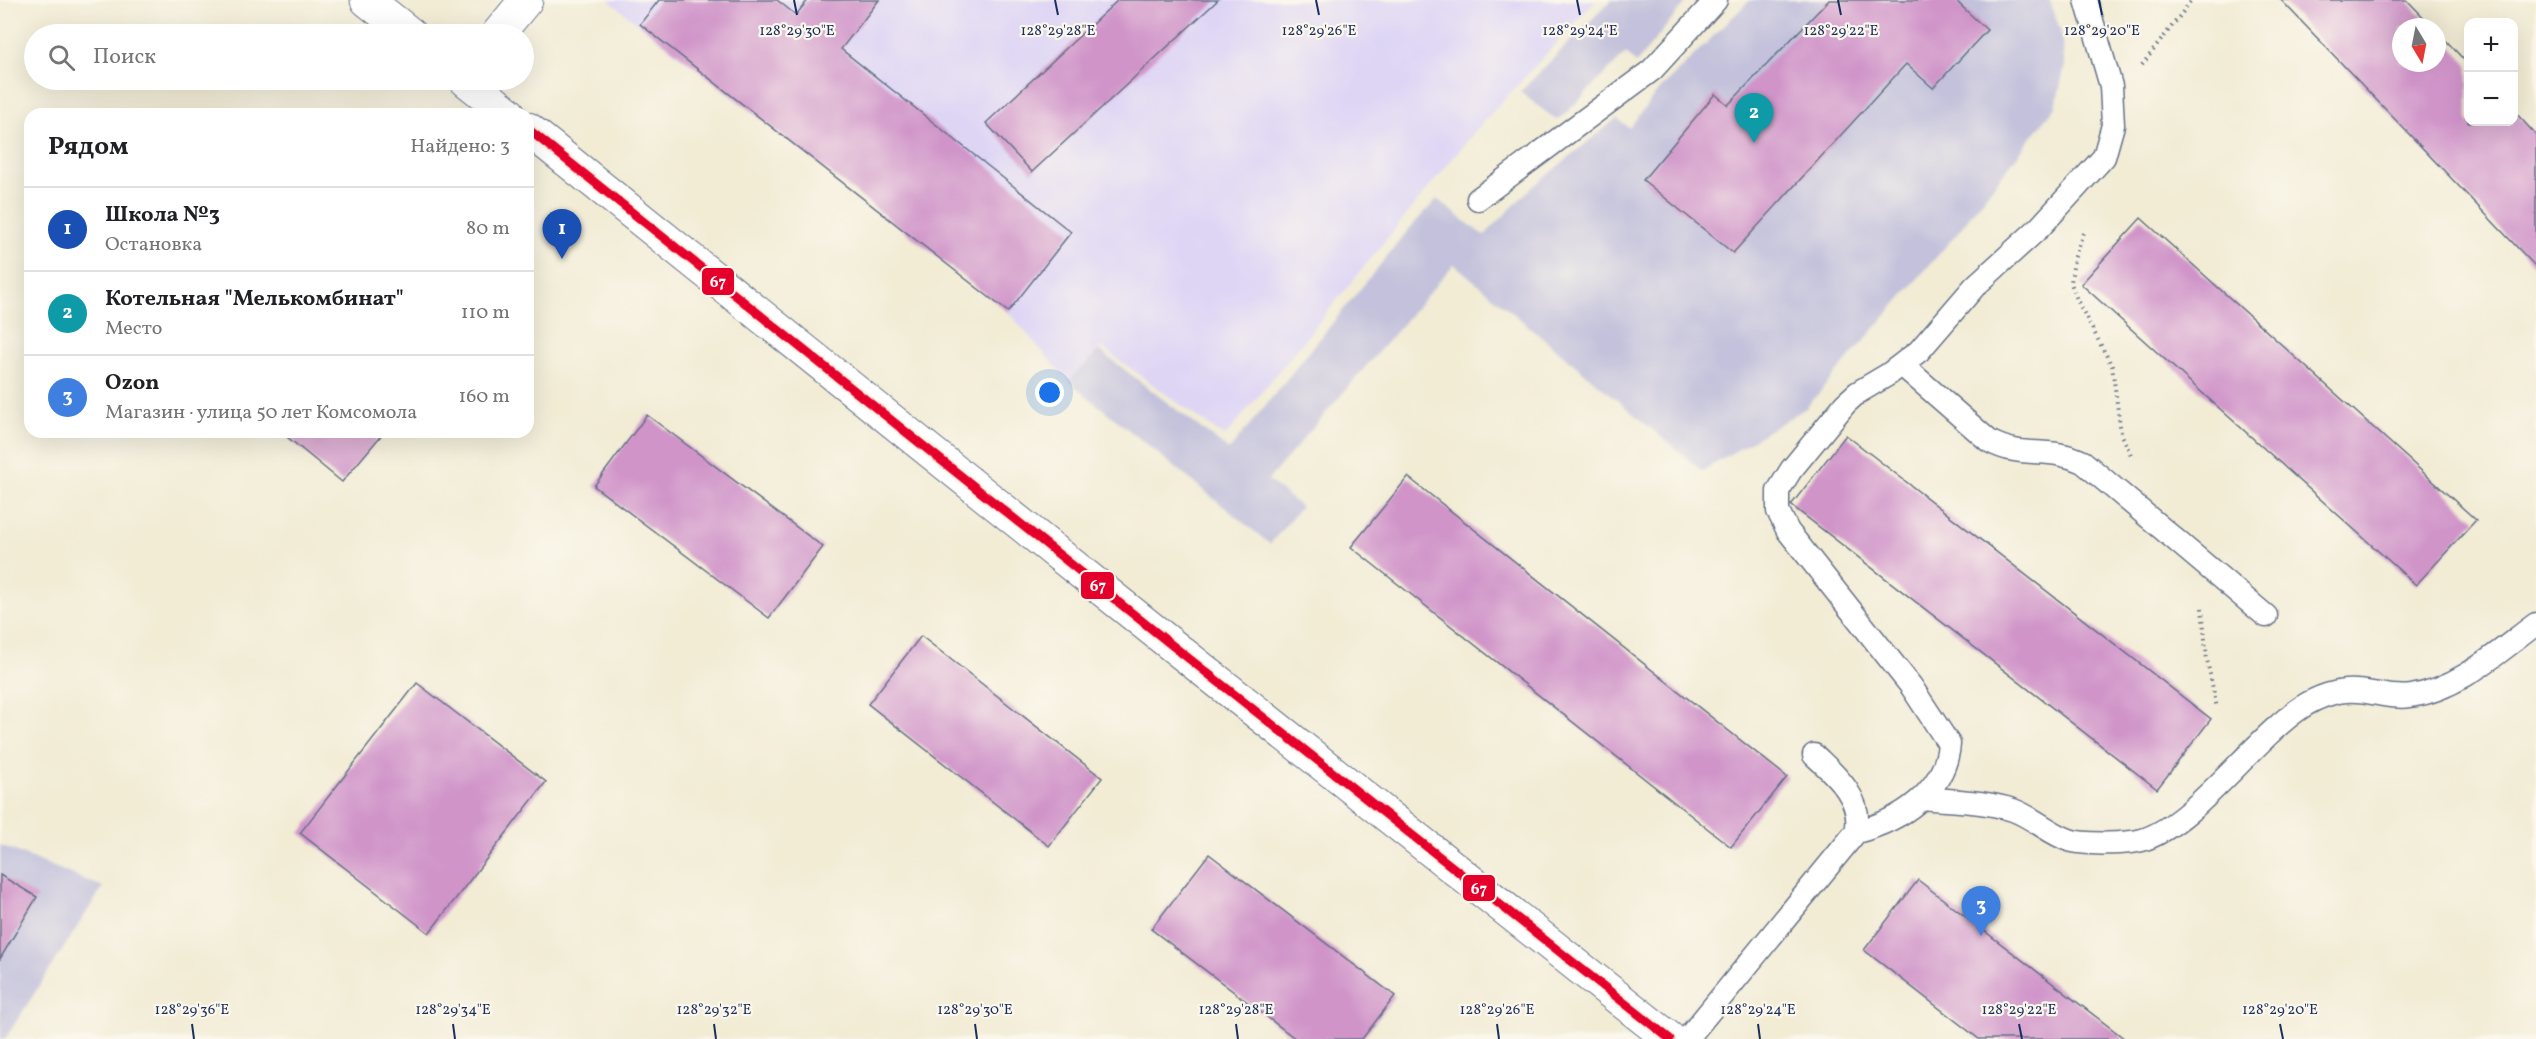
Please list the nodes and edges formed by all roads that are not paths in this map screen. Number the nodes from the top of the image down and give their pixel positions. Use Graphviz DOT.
graph roads {
  1 [pos="367,0"];
  2 [pos="526,0"];
  3 [pos="1716,0"];
  4 [pos="2086,0"];
  5 [pos="397,24"];
  6 [pos="506,24"];
  7 [pos="479,90"];
  8 [pos="501,108"];
  9 [pos="534,134"];
  10 [pos="1478,199"];
  11 [pos="1902,365"];
  12 [pos="2266,616"];
  13 [pos="2536,624"];
  14 [pos="1814,755"];
  15 [pos="1923,798"];
  16 [pos="1857,832"];
  17 [pos="1670,1039"];
  18 [pos="1687,1039"];
  1 -- 5 [label="street"];
  2 -- 6 [label="street"];
  3 -- 10 [label="lane"];
  4 -- 11 [label="lane"];
  7 -- 8 [label="street"];
  9 -- 17 [label="street"];
  11 -- 12 [label="lane"];
  11 -- 15 [label="lane"];
  13 -- 15 [label="lane"];
  14 -- 16 [label="lane"];
  15 -- 16 [label="lane"];
  16 -- 18 [label="lane"];
}
